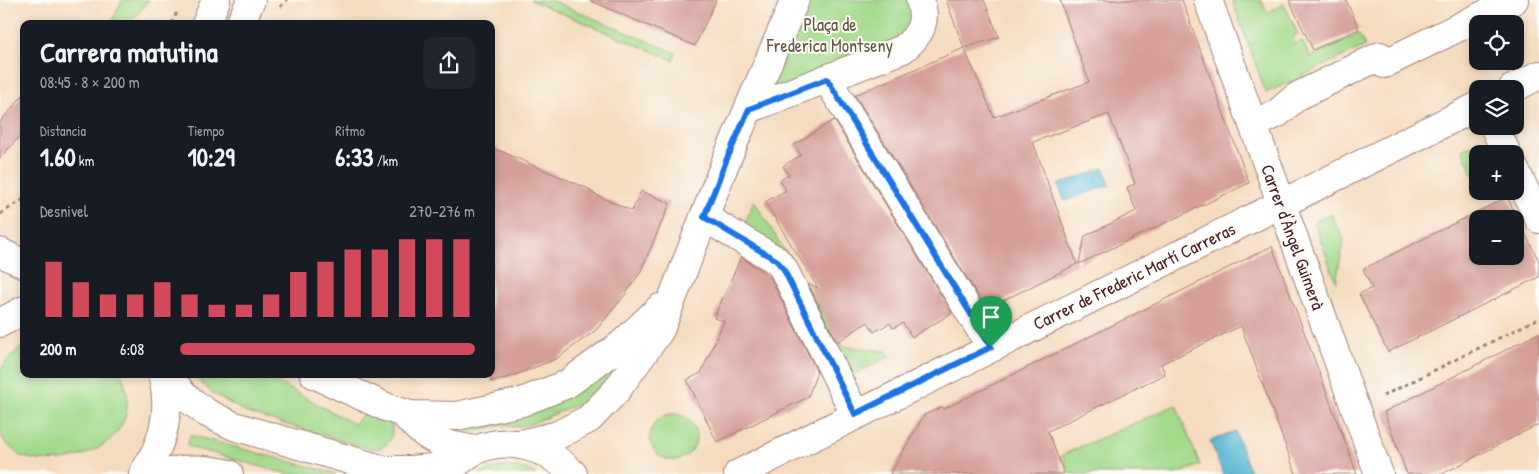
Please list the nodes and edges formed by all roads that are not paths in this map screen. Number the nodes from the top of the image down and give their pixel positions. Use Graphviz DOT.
graph roads {
  1 [pos="216,0"];
  2 [pos="251,0"];
  3 [pos="795,0"];
  4 [pos="920,0"];
  5 [pos="1208,0"];
  6 [pos="1514,0"];
  7 [pos="208,20"];
  8 [pos="242,20"];
  9 [pos="1539,75"];
  10 [pos="827,79"];
  11 [pos="1524,83"];
  12 [pos="749,109"];
  13 [pos="1469,110"];
  14 [pos="1252,125"];
  15 [pos="1524,188"];
  16 [pos="1282,204"];
  17 [pos="704,217"];
  18 [pos="1539,219"];
  19 [pos="0,252"];
  20 [pos="20,262"];
  21 [pos="679,277"];
  22 [pos="20,312"];
  23 [pos="0,323"];
  24 [pos="991,347"];
  25 [pos="163,378"];
  26 [pos="170,378"];
  27 [pos="322,378"];
  28 [pos="403,413"];
  29 [pos="855,414"];
  30 [pos="520,444"];
  31 [pos="476,450"];
  32 [pos="449,470"];
  33 [pos="143,474"];
  34 [pos="165,474"];
  35 [pos="229,474"];
  36 [pos="573,474"];
  37 [pos="738,474"];
  38 [pos="1379,474"];
  1 -- 7 [label="street"];
  2 -- 8 [label="street"];
  3 -- 12 [label="street"];
  4 -- 10 [label="street"];
  5 -- 14 [label="street, Carrer d'Àngel Guimerà"];
  6 -- 14 [label="street"];
  9 -- 11 [label="street"];
  10 -- 12 [label="street"];
  10 -- 24 [label="street"];
  12 -- 17 [label="street"];
  13 -- 16 [label="street, Carrer de Frederic Martí Carreras"];
  14 -- 16 [label="street, Carrer d'Àngel Guimerà"];
  15 -- 18 [label="street"];
  16 -- 24 [label="street, Carrer de Frederic Martí Carreras"];
  16 -- 38 [label="street, Carrer d'Àngel Guimerà"];
  17 -- 21 [label="street"];
  17 -- 29 [label="street"];
  19 -- 20 [label="street"];
  21 -- 28 [label="street"];
  21 -- 30 [label="street"];
  22 -- 23 [label="street"];
  24 -- 29 [label="street, Carrer de Frederic Martí Carreras"];
  25 -- 33 [label="street"];
  26 -- 32 [label="street"];
  27 -- 28 [label="street"];
  28 -- 31 [label="street"];
  29 -- 37 [label="street, Carrer de Frederic Martí Carreras"];
  30 -- 31 [label="street"];
  30 -- 36 [label="street"];
  31 -- 32 [label="street"];
  34 -- 35 [label="street"];
}
